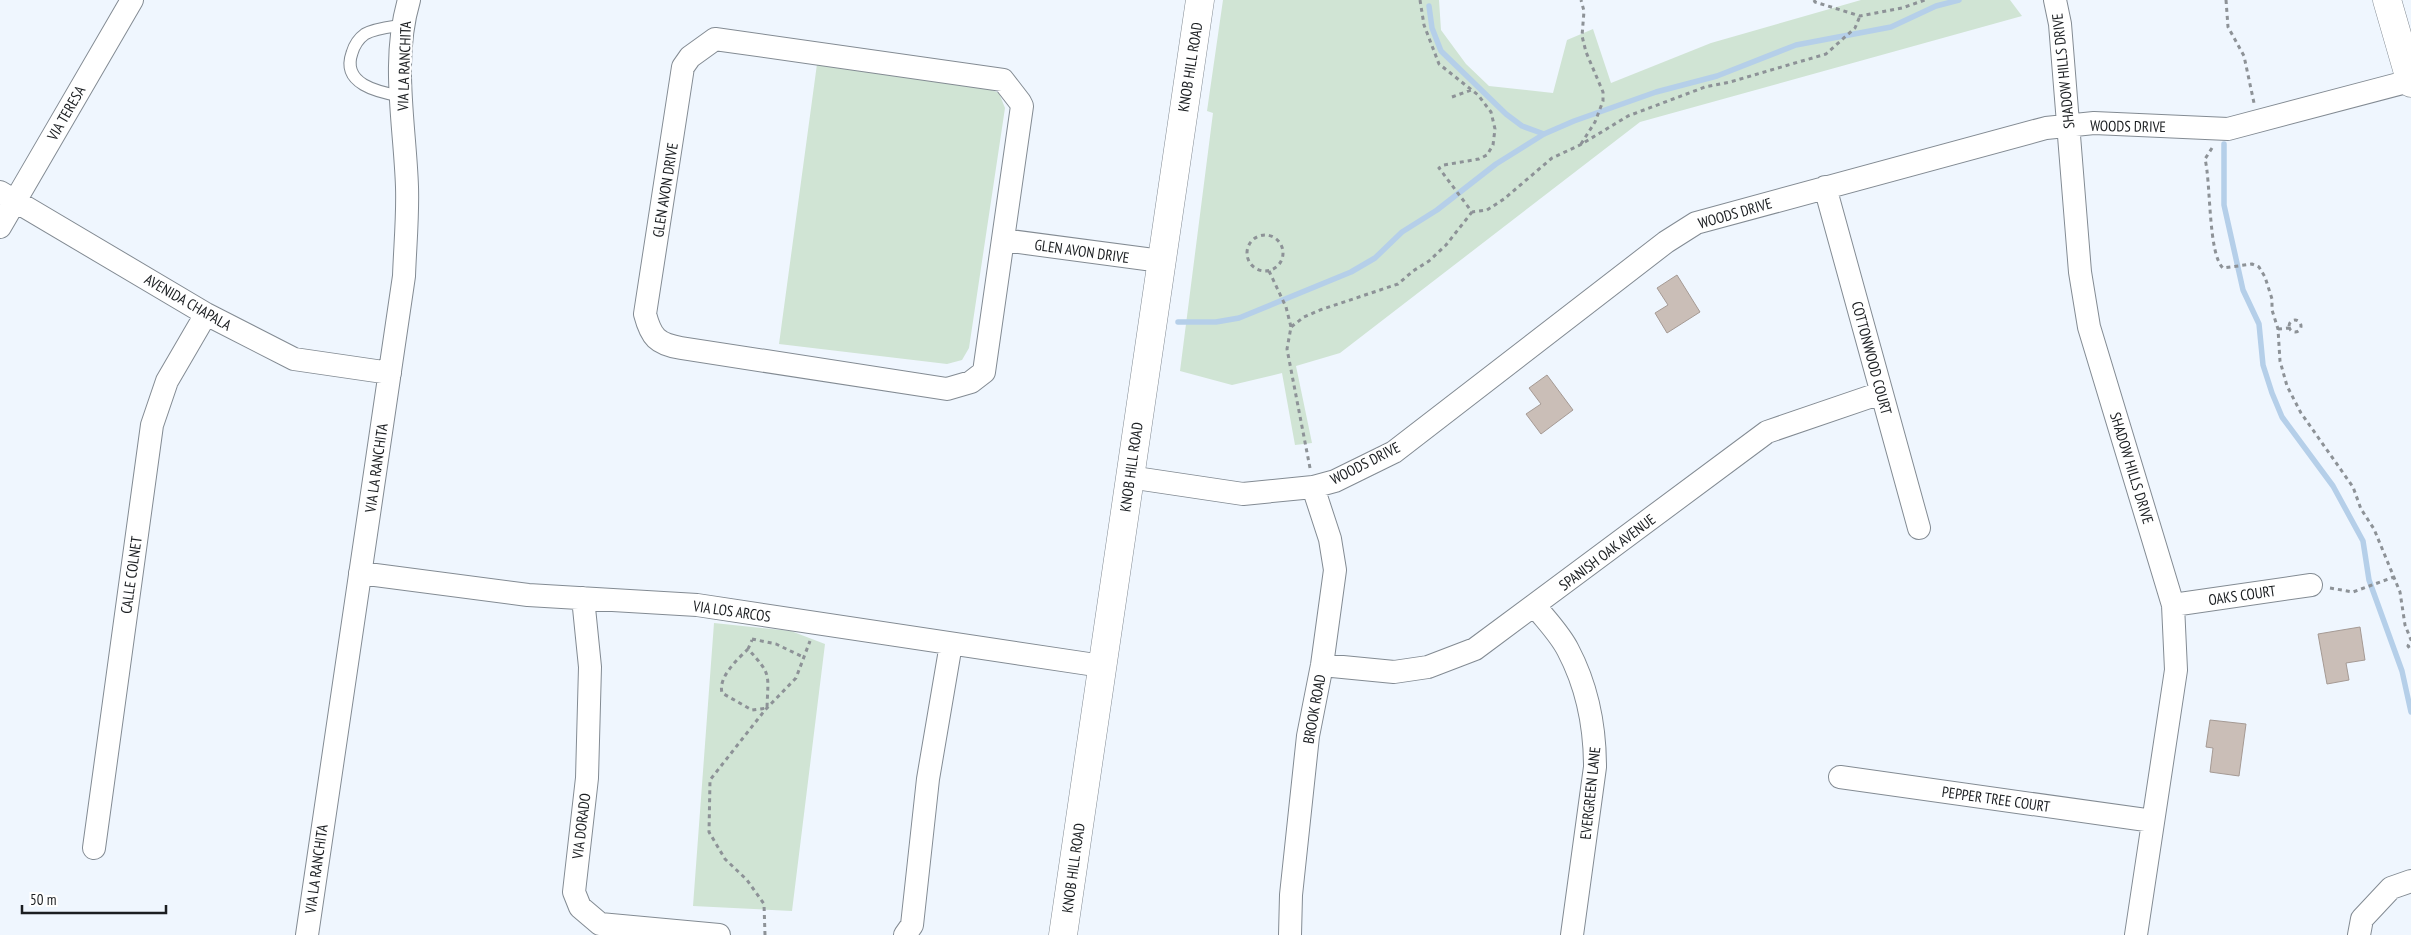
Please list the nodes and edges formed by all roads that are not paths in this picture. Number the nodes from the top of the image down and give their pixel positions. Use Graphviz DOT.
graph roads {
  1 [pos="409,0"];
  2 [pos="1200,0"];
  3 [pos="2055,0"];
  4 [pos="2387,0"];
  5 [pos="126,2"];
  6 [pos="403,25"];
  7 [pos="2411,82"];
  8 [pos="400,96"];
  9 [pos="2069,127"];
  10 [pos="1825,187"];
  11 [pos="8,196"];
  12 [pos="0,227"];
  13 [pos="1003,240"];
  14 [pos="1161,261"];
  15 [pos="206,314"];
  16 [pos="390,373"];
  17 [pos="1881,392"];
  18 [pos="1129,477"];
  19 [pos="1313,486"];
  20 [pos="1918,528"];
  21 [pos="360,573"];
  22 [pos="2311,585"];
  23 [pos="583,598"];
  24 [pos="2173,605"];
  25 [pos="1535,606"];
  26 [pos="951,644"];
  27 [pos="1322,665"];
  28 [pos="1102,666"];
  29 [pos="1840,777"];
  30 [pos="2153,821"];
  31 [pos="94,848"];
  32 [pos="2411,881"];
  33 [pos="307,935"];
  34 [pos="719,935"];
  35 [pos="905,935"];
  36 [pos="1063,935"];
  37 [pos="1290,935"];
  38 [pos="1572,935"];
  39 [pos="2136,935"];
  40 [pos="2359,935"];
  1 -- 6 [label="street, VIA LA RANCHITA"];
  2 -- 14 [label="street, KNOB HILL ROAD"];
  3 -- 9 [label="street, SHADOW HILLS DRIVE"];
  4 -- 7 [label="street"];
  5 -- 11 [label="street, VIA TERESA"];
  6 -- 8 [label="street, VIA LA RANCHITA"];
  6 -- 8 [label="lane"];
  7 -- 9 [label="street, WOODS DRIVE"];
  8 -- 16 [label="street, VIA LA RANCHITA"];
  9 -- 10 [label="street, WOODS DRIVE"];
  9 -- 24 [label="street, SHADOW HILLS DRIVE"];
  10 -- 17 [label="street, COTTONWOOD COURT"];
  10 -- 19 [label="street, WOODS DRIVE"];
  11 -- 12 [label="street, VIA TERESA"];
  11 -- 15 [label="street, AVENIDA CHAPALA"];
  13 -- 13 [label="street, GLEN AVON DRIVE"];
  13 -- 14 [label="street, GLEN AVON DRIVE"];
  14 -- 18 [label="street, KNOB HILL ROAD"];
  15 -- 16 [label="street, AVENIDA CHAPALA"];
  15 -- 31 [label="street, CALLE COLNET"];
  16 -- 21 [label="street, VIA LA RANCHITA"];
  17 -- 20 [label="street, COTTONWOOD COURT"];
  17 -- 25 [label="street, SPANISH OAK AVENUE"];
  18 -- 19 [label="street, WOODS DRIVE"];
  18 -- 28 [label="street, KNOB HILL ROAD"];
  19 -- 27 [label="street, BROOK ROAD"];
  21 -- 23 [label="street, VIA LOS ARCOS"];
  21 -- 33 [label="street, VIA LA RANCHITA"];
  22 -- 24 [label="street, OAKS COURT"];
  23 -- 26 [label="street, VIA LOS ARCOS"];
  23 -- 34 [label="street, VIA DORADO"];
  24 -- 30 [label="street, SHADOW HILLS DRIVE"];
  25 -- 27 [label="street, SPANISH OAK AVENUE"];
  25 -- 38 [label="street, EVERGREEN LANE"];
  26 -- 28 [label="street, VIA LOS ARCOS"];
  26 -- 35 [label="street"];
  27 -- 37 [label="street, BROOK ROAD"];
  28 -- 36 [label="street, KNOB HILL ROAD"];
  29 -- 30 [label="street, PEPPER TREE COURT"];
  30 -- 39 [label="street, SHADOW HILLS DRIVE"];
  32 -- 40 [label="street"];
}
